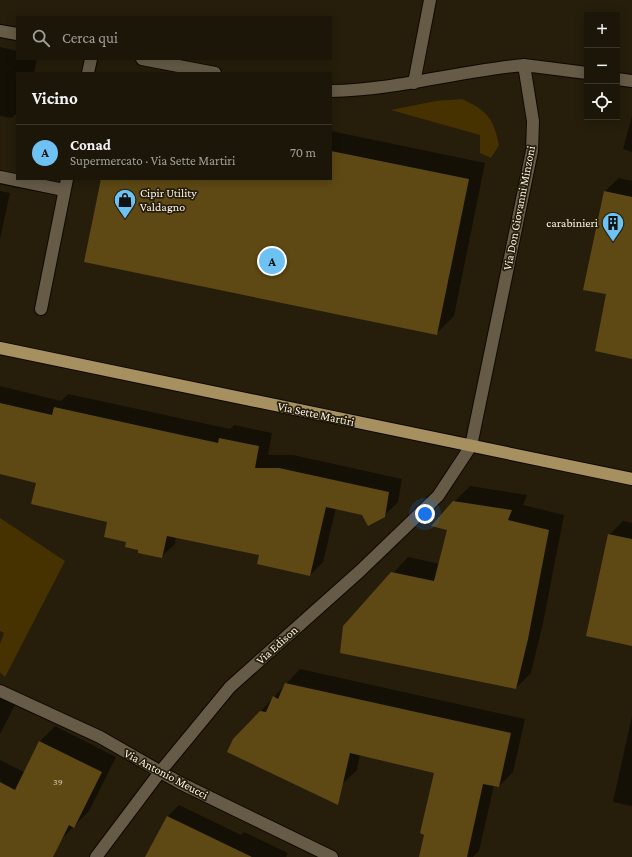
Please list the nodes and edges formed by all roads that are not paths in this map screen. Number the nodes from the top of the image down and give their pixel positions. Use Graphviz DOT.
graph roads {
  1 [pos="430,0"];
  2 [pos="0,31"];
  3 [pos="16,34"];
  4 [pos="91,60"];
  5 [pos="147,60"];
  6 [pos="524,66"];
  7 [pos="88,72"];
  8 [pos="210,72"];
  9 [pos="584,73"];
  10 [pos="620,79"];
  11 [pos="632,81"];
  12 [pos="414,83"];
  13 [pos="332,92"];
  14 [pos="0,176"];
  15 [pos="16,178"];
  16 [pos="29,180"];
  17 [pos="66,185"];
  18 [pos="41,309"];
  19 [pos="0,348"];
  20 [pos="471,446"];
  21 [pos="632,479"];
  22 [pos="0,691"];
  23 [pos="160,772"];
  24 [pos="96,857"];
  25 [pos="332,857"];
  1 -- 12 [label="street"];
  2 -- 3 [label="street"];
  4 -- 7 [label="street"];
  5 -- 8 [label="street"];
  6 -- 9 [label="street"];
  6 -- 12 [label="street"];
  6 -- 20 [label="street, Via Don Giovanni Minzoni"];
  10 -- 11 [label="street"];
  12 -- 13 [label="street"];
  14 -- 15 [label="street"];
  16 -- 17 [label="street"];
  17 -- 18 [label="street"];
  19 -- 20 [label="main road, Via Sette Martiri"];
  20 -- 21 [label="main road, Via Sette Martiri"];
  20 -- 23 [label="street, Via Edison"];
  22 -- 23 [label="street, Via Antonio Meucci"];
  23 -- 24 [label="street, Via Edison"];
  23 -- 25 [label="street, Via Antonio Meucci"];
}
